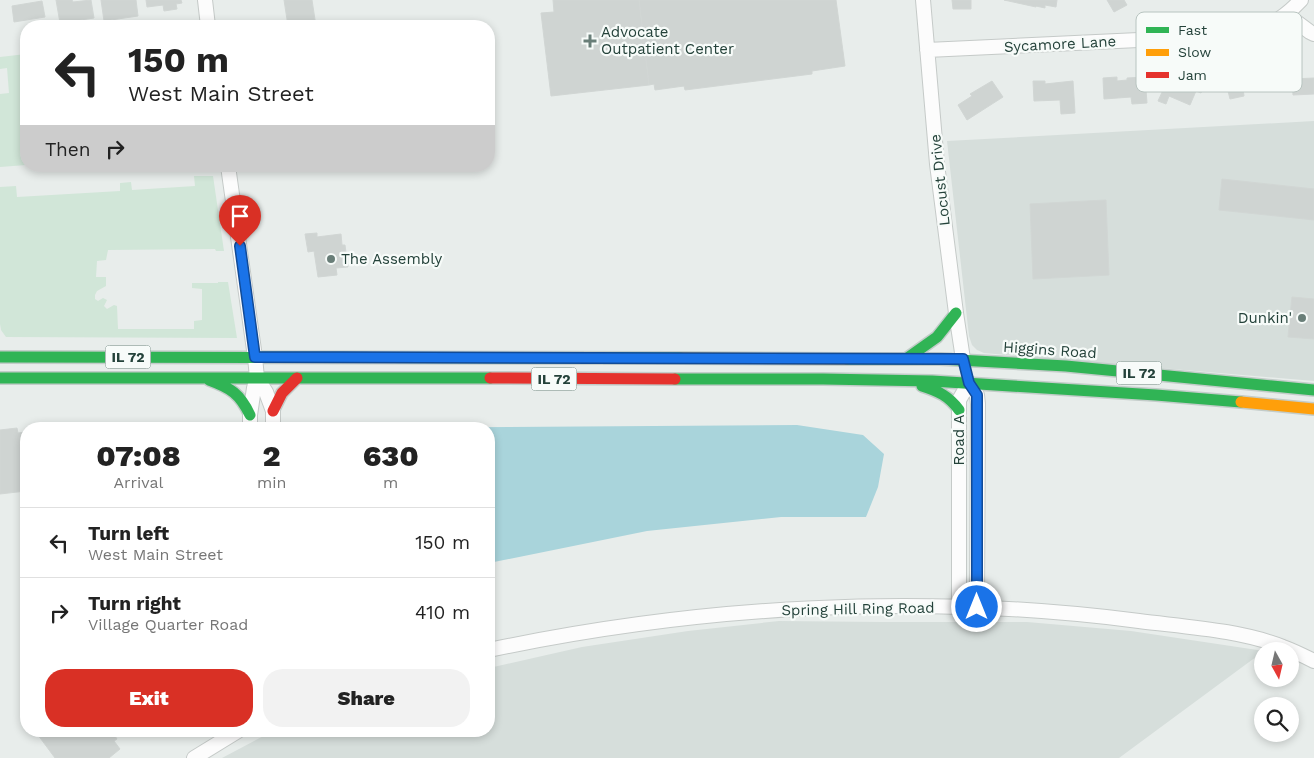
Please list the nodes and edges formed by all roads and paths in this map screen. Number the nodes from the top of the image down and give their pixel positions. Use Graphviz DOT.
graph roads {
  1 [pos="204,0"];
  2 [pos="923,0"];
  3 [pos="1301,0"];
  4 [pos="1290,12"];
  5 [pos="207,20"];
  6 [pos="1302,26"];
  7 [pos="1314,34"];
  8 [pos="1136,40"];
  9 [pos="928,50"];
  10 [pos="229,172"];
  11 [pos="956,313"];
  12 [pos="0,357"];
  13 [pos="255,357"];
  14 [pos="906,358"];
  15 [pos="963,359"];
  16 [pos="0,378"];
  17 [pos="202,378"];
  18 [pos="257,378"];
  19 [pos="297,378"];
  20 [pos="907,380"];
  21 [pos="969,383"];
  22 [pos="1314,390"];
  23 [pos="1314,409"];
  24 [pos="959,410"];
  25 [pos="273,411"];
  26 [pos="250,422"];
  27 [pos="273,422"];
  28 [pos="959,607"];
  29 [pos="977,607"];
  30 [pos="495,649"];
  31 [pos="1314,661"];
  32 [pos="228,737"];
  33 [pos="194,758"];
  1 -- 5 [label="street"];
  2 -- 9 [label="street, Locust Drive"];
  3 -- 4 [label="street, Sycamore Lane"];
  6 -- 7 [label="street"];
  8 -- 9 [label="street, Sycamore Lane"];
  9 -- 11 [label="street, Locust Drive"];
  10 -- 13 [label="street"];
  11 -- 14 [label="main road"];
  11 -- 15 [label="street, Locust Drive"];
  12 -- 13 [label="main road, IL 72"];
  13 -- 14 [label="main road, IL 72"];
  13 -- 18 [label="street"];
  14 -- 15 [label="main road, IL 72"];
  15 -- 21 [label="main road"];
  15 -- 22 [label="main road, Higgins Road / IL 72"];
  16 -- 17 [label="main road, IL 72"];
  17 -- 18 [label="main road, IL 72"];
  17 -- 26 [label="main road"];
  18 -- 19 [label="main road, IL 72"];
  18 -- 25 [label="street"];
  18 -- 26 [label="street"];
  19 -- 20 [label="main road, IL 72"];
  19 -- 25 [label="main road"];
  20 -- 21 [label="main road, IL 72"];
  20 -- 24 [label="main road"];
  21 -- 23 [label="main road, IL 72"];
  21 -- 24 [label="street, Road A"];
  21 -- 29 [label="street, Road A"];
  24 -- 28 [label="street, Road A"];
  25 -- 27 [label="street"];
  28 -- 29 [label="street, Spring Hill Ring Road"];
  28 -- 30 [label="street, Spring Hill Ring Road"];
  29 -- 31 [label="street, Spring Hill Ring Road"];
  32 -- 33 [label="street"];
}
